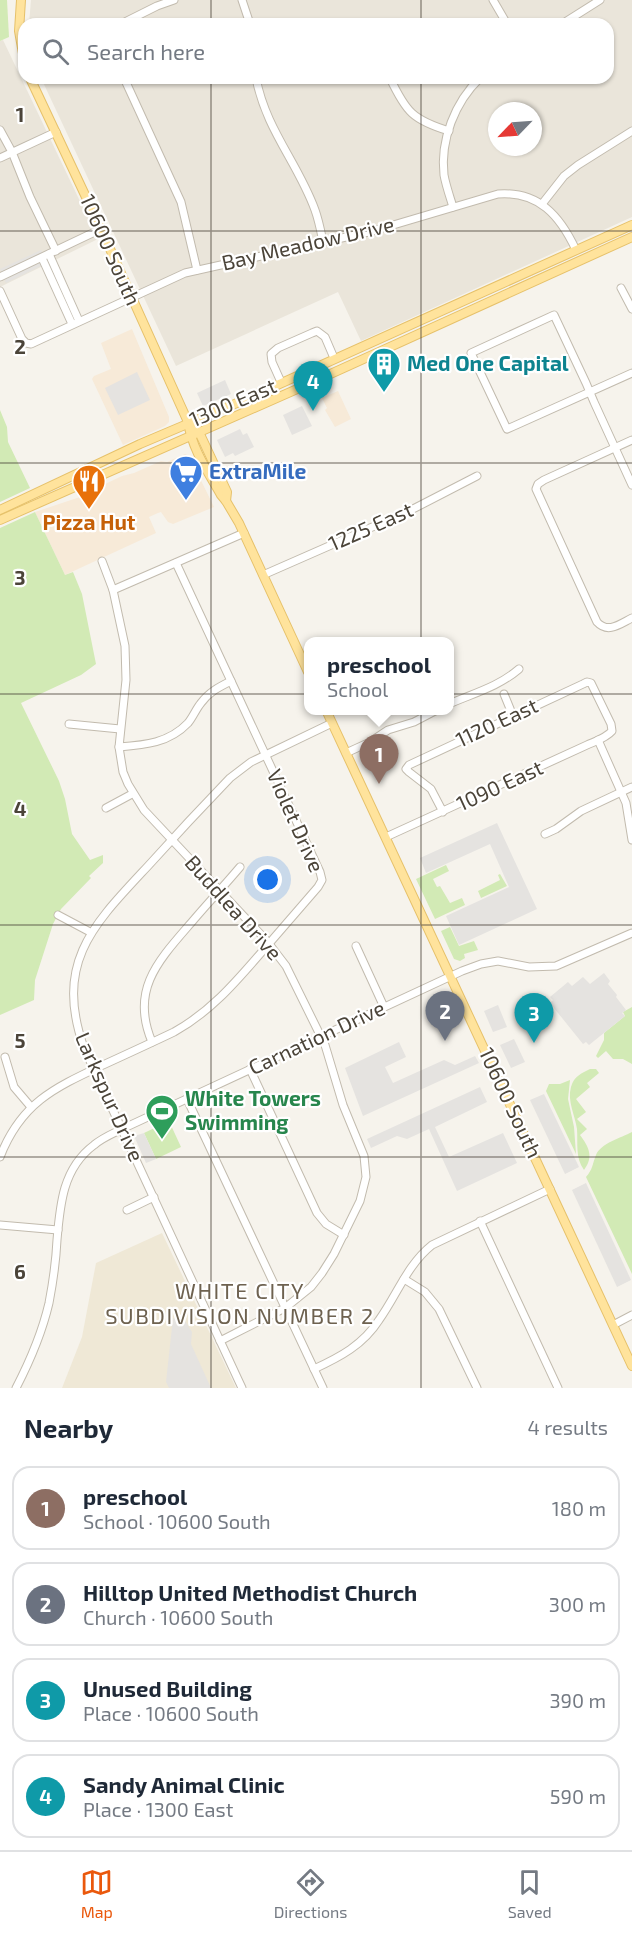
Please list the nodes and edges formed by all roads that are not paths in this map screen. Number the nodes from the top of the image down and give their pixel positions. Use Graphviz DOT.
graph roads {
  1 [pos="21,0"];
  2 [pos="174,0"];
  3 [pos="242,0"];
  4 [pos="493,0"];
  5 [pos="600,0"];
  6 [pos="20,18"];
  7 [pos="134,18"];
  8 [pos="248,18"];
  9 [pos="504,18"];
  10 [pos="572,18"];
  11 [pos="33,84"];
  12 [pos="127,84"];
  13 [pos="258,84"];
  14 [pos="393,84"];
  15 [pos="475,84"];
  16 [pos="0,130"];
  17 [pos="449,131"];
  18 [pos="632,131"];
  19 [pos="56,132"];
  20 [pos="12,152"];
  21 [pos="0,158"];
  22 [pos="542,204"];
  23 [pos="453,207"];
  24 [pos="632,225"];
  25 [pos="101,229"];
  26 [pos="632,237"];
  27 [pos="323,242"];
  28 [pos="576,250"];
  29 [pos="49,254"];
  30 [pos="197,270"];
  31 [pos="0,277"];
  32 [pos="531,282"];
  33 [pos="621,288"];
  34 [pos="0,291"];
  35 [pos="131,297"];
  36 [pos="632,309"];
  37 [pos="76,323"];
  38 [pos="334,358"];
  39 [pos="632,373"];
  40 [pos="281,382"];
  41 [pos="590,392"];
  42 [pos="188,422"];
  43 [pos="194,434"];
  44 [pos="632,440"];
  45 [pos="615,448"];
  46 [pos="477,476"];
  47 [pos="632,485"];
  48 [pos="0,510"];
  49 [pos="0,520"];
  50 [pos="243,533"];
  51 [pos="102,561"];
  52 [pos="176,563"];
  53 [pos="263,575"];
  54 [pos="113,590"];
  55 [pos="632,618"];
  56 [pos="304,661"];
  57 [pos="519,669"];
  58 [pos="231,681"];
  59 [pos="504,694"];
  60 [pos="454,702"];
  61 [pos="328,715"];
  62 [pos="429,715"];
  63 [pos="513,716"];
  64 [pos="332,723"];
  65 [pos="69,724"];
  66 [pos="120,729"];
  67 [pos="612,731"];
  68 [pos="598,740"];
  69 [pos="119,747"];
  70 [pos="346,753"];
  71 [pos="265,755"];
  72 [pos="632,787"];
  73 [pos="621,792"];
  74 [pos="132,794"];
  75 [pos="106,808"];
  76 [pos="443,812"];
  77 [pos="544,834"];
  78 [pos="386,837"];
  79 [pos="172,840"];
  80 [pos="632,840"];
  81 [pos="240,867"];
  82 [pos="219,890"];
  83 [pos="58,915"];
  84 [pos="90,932"];
  85 [pos="632,933"];
  86 [pos="269,944"];
  87 [pos="356,946"];
  88 [pos="451,975"];
  89 [pos="384,1006"];
  90 [pos="321,1037"];
  91 [pos="152,1042"];
  92 [pos="5,1057"];
  93 [pos="94,1069"];
  94 [pos="250,1069"];
  95 [pos="187,1099"];
  96 [pos="31,1107"];
  97 [pos="122,1129"];
  98 [pos="0,1157"];
  99 [pos="550,1188"];
  100 [pos="154,1197"];
  101 [pos="127,1210"];
  102 [pos="480,1221"];
  103 [pos="0,1225"];
  104 [pos="58,1230"];
  105 [pos="344,1235"];
  106 [pos="404,1279"];
  107 [pos="285,1308"];
  108 [pos="632,1315"];
  109 [pos="613,1325"];
  110 [pos="220,1341"];
  111 [pos="630,1354"];
  112 [pos="632,1366"];
  113 [pos="314,1369"];
  114 [pos="16,1388"];
  115 [pos="243,1388"];
  116 [pos="323,1388"];
  117 [pos="477,1388"];
  118 [pos="558,1388"];
  1 -- 6 [label="main road"];
  2 -- 7 [label="street"];
  3 -- 8 [label="street"];
  4 -- 9 [label="street"];
  5 -- 10 [label="street"];
  11 -- 19 [label="main road, 10600 South"];
  12 -- 30 [label="street"];
  13 -- 27 [label="street"];
  14 -- 17 [label="street"];
  15 -- 17 [label="street"];
  16 -- 20 [label="street"];
  17 -- 23 [label="street"];
  18 -- 22 [label="street"];
  19 -- 20 [label="street"];
  19 -- 25 [label="main road, 10600 South"];
  20 -- 21 [label="street"];
  20 -- 29 [label="street"];
  22 -- 23 [label="street, Bay Meadow Drive"];
  22 -- 28 [label="street, Bay Meadow Drive"];
  23 -- 27 [label="street, Bay Meadow Drive"];
  24 -- 28 [label="main road, 1300 East"];
  25 -- 29 [label="street"];
  25 -- 35 [label="main road, 10600 South"];
  26 -- 32 [label="main road, 1300 East"];
  27 -- 30 [label="street, Bay Meadow Drive"];
  28 -- 32 [label="main road"];
  28 -- 38 [label="main road, 1300 East"];
  29 -- 31 [label="street"];
  29 -- 37 [label="street"];
  30 -- 35 [label="street, Bay Meadow Drive"];
  32 -- 43 [label="main road, 1300 East"];
  33 -- 36 [label="street"];
  34 -- 37 [label="street, Bay Meadow Drive"];
  35 -- 37 [label="street, Bay Meadow Drive"];
  35 -- 42 [label="main road, 10600 South"];
  38 -- 40 [label="main road, 1300 East"];
  38 -- 40 [label="street"];
  39 -- 41 [label="street"];
  40 -- 42 [label="main road, 1300 East"];
  41 -- 41 [label="street"];
  41 -- 45 [label="street"];
  42 -- 43 [label="main road, 10600 South"];
  42 -- 48 [label="main road, 1300 East"];
  43 -- 49 [label="main road, 1300 East"];
  43 -- 50 [label="main road, 10600 South"];
  44 -- 45 [label="street"];
  45 -- 47 [label="street"];
  45 -- 55 [label="street"];
  46 -- 53 [label="street, 1225 East"];
  50 -- 52 [label="street"];
  50 -- 53 [label="main road, 10600 South"];
  51 -- 54 [label="street, Buddlea Drive"];
  52 -- 54 [label="street"];
  52 -- 58 [label="street, Violet Drive"];
  53 -- 56 [label="main road, 10600 South"];
  54 -- 66 [label="street, Buddlea Drive"];
  57 -- 60 [label="street"];
  58 -- 69 [label="street"];
  58 -- 71 [label="street, Violet Drive"];
  59 -- 63 [label="street"];
  61 -- 64 [label="main road, 10600 South"];
  62 -- 70 [label="street"];
  63 -- 67 [label="street, 1120 East"];
  63 -- 76 [label="street, 1120 East"];
  64 -- 70 [label="main road, 10600 South"];
  64 -- 71 [label="street, Larkspur Drive"];
  65 -- 66 [label="street"];
  66 -- 69 [label="street, Buddlea Drive"];
  67 -- 68 [label="street, 1090 East"];
  68 -- 73 [label="street"];
  68 -- 76 [label="street, 1090 East"];
  69 -- 74 [label="street, Buddlea Drive"];
  70 -- 78 [label="main road, 10600 South"];
  71 -- 79 [label="street, Larkspur Drive"];
  71 -- 86 [label="street, Violet Drive"];
  72 -- 73 [label="street"];
  73 -- 77 [label="street"];
  73 -- 80 [label="street"];
  74 -- 75 [label="street"];
  74 -- 79 [label="street, Buddlea Drive"];
  76 -- 78 [label="street, 1090 East"];
  78 -- 88 [label="main road, 10600 South"];
  79 -- 82 [label="street, Buddlea Drive"];
  79 -- 84 [label="street, Larkspur Drive"];
  81 -- 82 [label="street"];
  82 -- 86 [label="street, Buddlea Drive"];
  82 -- 91 [label="street"];
  83 -- 84 [label="street"];
  84 -- 93 [label="street, Larkspur Drive"];
  85 -- 88 [label="street, Carnation Drive"];
  86 -- 90 [label="street, Buddlea Drive"];
  86 -- 91 [label="street, Violet Drive"];
  87 -- 89 [label="street"];
  88 -- 89 [label="street, Carnation Drive"];
  88 -- 99 [label="main road, 10600 South"];
  89 -- 90 [label="street, Carnation Drive"];
  90 -- 94 [label="street, Carnation Drive"];
  90 -- 105 [label="street, Buddlea Drive"];
  91 -- 93 [label="street, Violet Drive"];
  92 -- 96 [label="street"];
  93 -- 96 [label="street, Violet Drive"];
  93 -- 97 [label="street, Larkspur Drive"];
  94 -- 95 [label="street, Carnation Drive"];
  94 -- 105 [label="street"];
  95 -- 97 [label="street, Carnation Drive"];
  95 -- 107 [label="street"];
  96 -- 98 [label="street, Violet Drive"];
  97 -- 100 [label="street, Larkspur Drive"];
  97 -- 104 [label="street, Carnation Drive"];
  99 -- 102 [label="street"];
  99 -- 109 [label="main road, 10600 South"];
  100 -- 101 [label="street"];
  100 -- 110 [label="street, Larkspur Drive"];
  102 -- 106 [label="street"];
  102 -- 118 [label="street"];
  103 -- 104 [label="street"];
  104 -- 114 [label="street, Carnation Drive"];
  105 -- 107 [label="street, Buddlea Drive"];
  106 -- 113 [label="street"];
  106 -- 117 [label="street"];
  107 -- 110 [label="street, Buddlea Drive"];
  107 -- 113 [label="street"];
  108 -- 109 [label="street"];
  109 -- 111 [label="main road, 10600 South"];
  110 -- 115 [label="street, Larkspur Drive"];
  111 -- 112 [label="main road, 10600 South"];
  113 -- 116 [label="street"];
}
